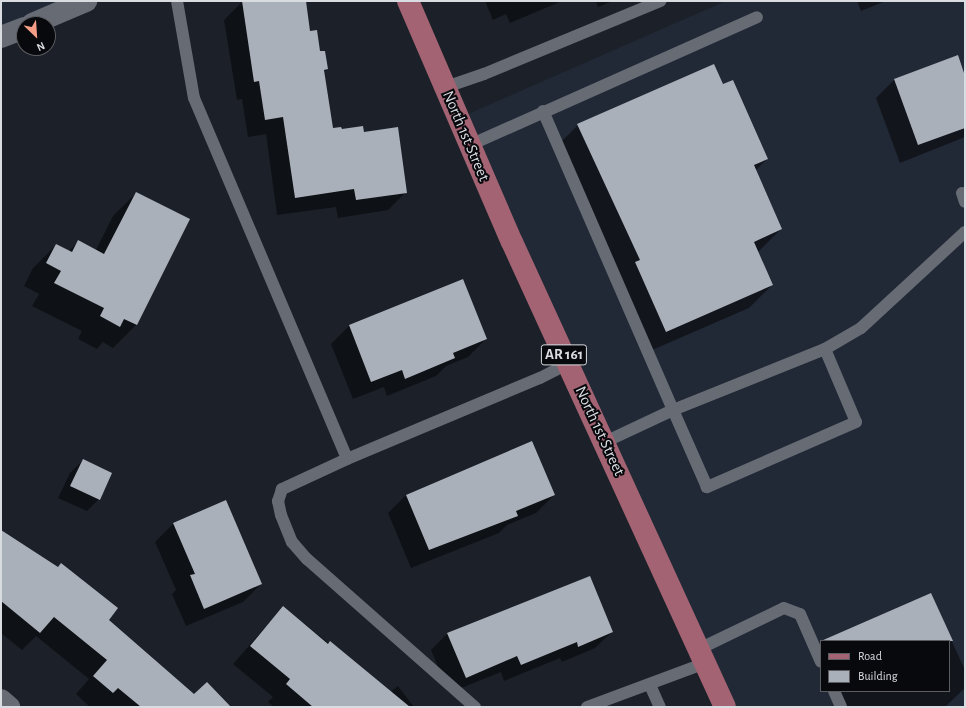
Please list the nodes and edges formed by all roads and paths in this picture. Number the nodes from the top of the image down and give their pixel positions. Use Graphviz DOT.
graph roads {
  1 [pos="86,1"];
  2 [pos="177,1"];
  3 [pos="408,1"];
  4 [pos="660,1"];
  5 [pos="51,16"];
  6 [pos="757,17"];
  7 [pos="16,31"];
  8 [pos="1,37"];
  9 [pos="446,88"];
  10 [pos="543,111"];
  11 [pos="470,145"];
  12 [pos="965,232"];
  13 [pos="825,349"];
  14 [pos="568,364"];
  15 [pos="673,410"];
  16 [pos="605,442"];
  17 [pos="348,459"];
  18 [pos="702,656"];
  19 [pos="820,660"];
  20 [pos="650,685"];
  21 [pos="834,692"];
  22 [pos="1,700"];
  23 [pos="10,707"];
  24 [pos="475,707"];
  25 [pos="587,707"];
  26 [pos="660,707"];
  27 [pos="725,707"];
  28 [pos="841,707"];
  1 -- 5 [label="street"];
  2 -- 17 [label="lane"];
  3 -- 9 [label="main road, North 1st Street / AR 161"];
  4 -- 9 [label="lane"];
  6 -- 10 [label="lane"];
  7 -- 8 [label="street"];
  9 -- 11 [label="main road, North 1st Street / AR 161"];
  10 -- 11 [label="lane"];
  10 -- 15 [label="lane"];
  11 -- 14 [label="main road, North 1st Street / AR 161"];
  12 -- 13 [label="lane"];
  13 -- 15 [label="lane"];
  13 -- 15 [label="lane"];
  14 -- 16 [label="main road, North 1st Street / AR 161"];
  14 -- 17 [label="lane"];
  15 -- 16 [label="lane"];
  16 -- 18 [label="main road, North 1st Street / AR 161"];
  17 -- 24 [label="lane"];
  18 -- 19 [label="lane"];
  18 -- 20 [label="lane"];
  18 -- 27 [label="main road, North 1st Street / AR 161"];
  20 -- 25 [label="lane"];
  20 -- 26 [label="lane"];
  21 -- 28 [label="lane"];
  22 -- 23 [label="street"];
}
